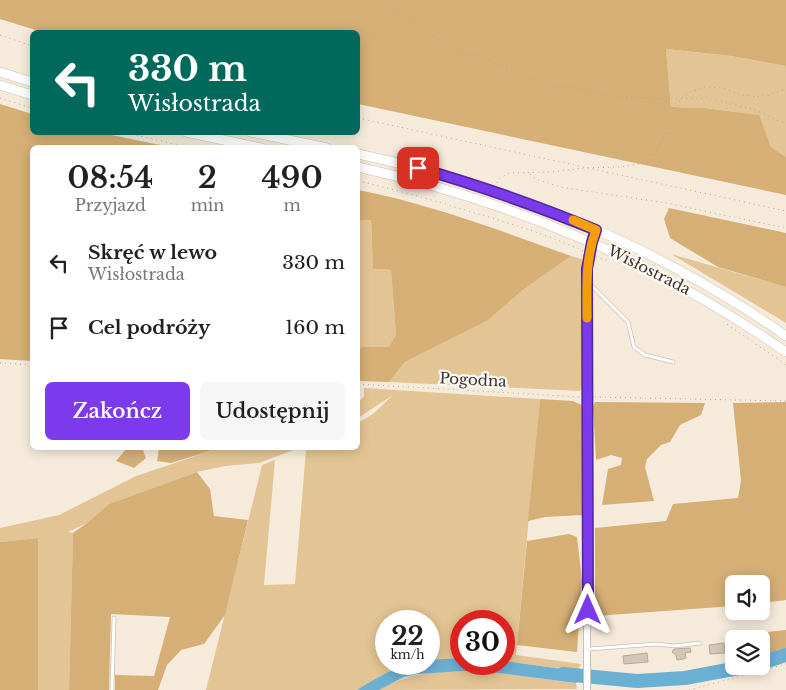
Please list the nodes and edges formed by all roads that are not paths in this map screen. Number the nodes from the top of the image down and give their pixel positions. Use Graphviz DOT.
graph roads {
  1 [pos="0,72"];
  2 [pos="30,81"];
  3 [pos="0,85"];
  4 [pos="30,94"];
  5 [pos="200,135"];
  6 [pos="265,135"];
  7 [pos="247,145"];
  8 [pos="313,145"];
  9 [pos="360,154"];
  10 [pos="360,167"];
  11 [pos="596,230"];
  12 [pos="592,242"];
  13 [pos="587,280"];
  14 [pos="786,336"];
  15 [pos="786,352"];
  16 [pos="673,362"];
  17 [pos="114,618"];
  18 [pos="700,643"];
  19 [pos="588,650"];
  20 [pos="588,687"];
  21 [pos="112,690"];
  1 -- 2 [label="main road"];
  3 -- 4 [label="main road"];
  5 -- 7 [label="main road"];
  6 -- 8 [label="main road"];
  9 -- 11 [label="main road, Wisłostrada"];
  10 -- 12 [label="main road, Wisłostrada"];
  11 -- 12 [label="main road"];
  11 -- 14 [label="main road, Wisłostrada"];
  12 -- 13 [label="street"];
  12 -- 15 [label="main road, Wisłostrada"];
  13 -- 16 [label="lane"];
  13 -- 19 [label="street"];
  17 -- 21 [label="lane"];
  18 -- 19 [label="lane"];
  19 -- 20 [label="street"];
}
